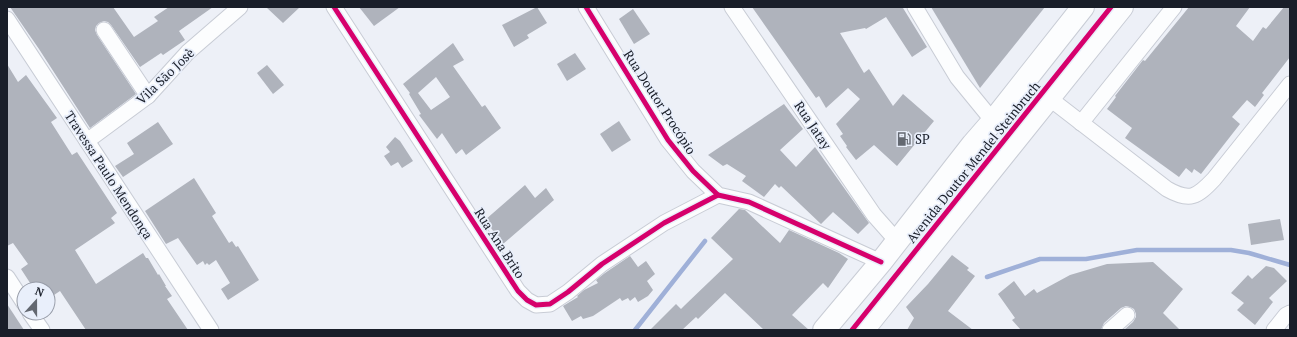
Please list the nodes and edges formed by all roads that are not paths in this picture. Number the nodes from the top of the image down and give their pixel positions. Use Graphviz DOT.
graph roads {
  1 [pos="240,7"];
  2 [pos="334,7"];
  3 [pos="586,7"];
  4 [pos="732,7"];
  5 [pos="915,7"];
  6 [pos="1083,7"];
  7 [pos="1122,7"];
  8 [pos="1174,7"];
  9 [pos="7,19"];
  10 [pos="104,30"];
  11 [pos="1290,84"];
  12 [pos="148,96"];
  13 [pos="1049,98"];
  14 [pos="993,121"];
  15 [pos="1080,123"];
  16 [pos="87,141"];
  17 [pos="718,195"];
  18 [pos="897,240"];
  19 [pos="881,262"];
  20 [pos="7,277"];
  21 [pos="16,291"];
  22 [pos="1290,313"];
  23 [pos="1127,314"];
  24 [pos="36,321"];
  25 [pos="42,330"];
  26 [pos="211,330"];
  27 [pos="824,330"];
  28 [pos="863,330"];
  29 [pos="1110,330"];
  30 [pos="1274,330"];
  1 -- 12 [label="street, Vila São Josè"];
  2 -- 17 [label="street, Rua Ana Brito"];
  3 -- 17 [label="street, Rua Doutor Procópio"];
  4 -- 18 [label="street, Rua Jatay"];
  5 -- 14 [label="street"];
  6 -- 14 [label="highway, Avenida Doutor Mendel Steinbruch"];
  7 -- 13 [label="highway, Avenida Doutor Mendel Steinbruch"];
  8 -- 15 [label="street"];
  9 -- 16 [label="street, Travessa Paulo Mendonça"];
  10 -- 12 [label="street"];
  11 -- 15 [label="street"];
  12 -- 16 [label="street, Vila São Josè"];
  13 -- 15 [label="street"];
  13 -- 28 [label="highway, Avenida Doutor Mendel Steinbruch"];
  14 -- 18 [label="highway, Avenida Doutor Mendel Steinbruch"];
  16 -- 26 [label="street, Travessa Paulo Mendonça"];
  17 -- 19 [label="street"];
  18 -- 19 [label="highway, Avenida Doutor Mendel Steinbruch"];
  19 -- 27 [label="highway, Avenida Doutor Mendel Steinbruch"];
  20 -- 21 [label="street"];
  22 -- 30 [label="street"];
  23 -- 29 [label="street"];
  24 -- 25 [label="street"];
}
